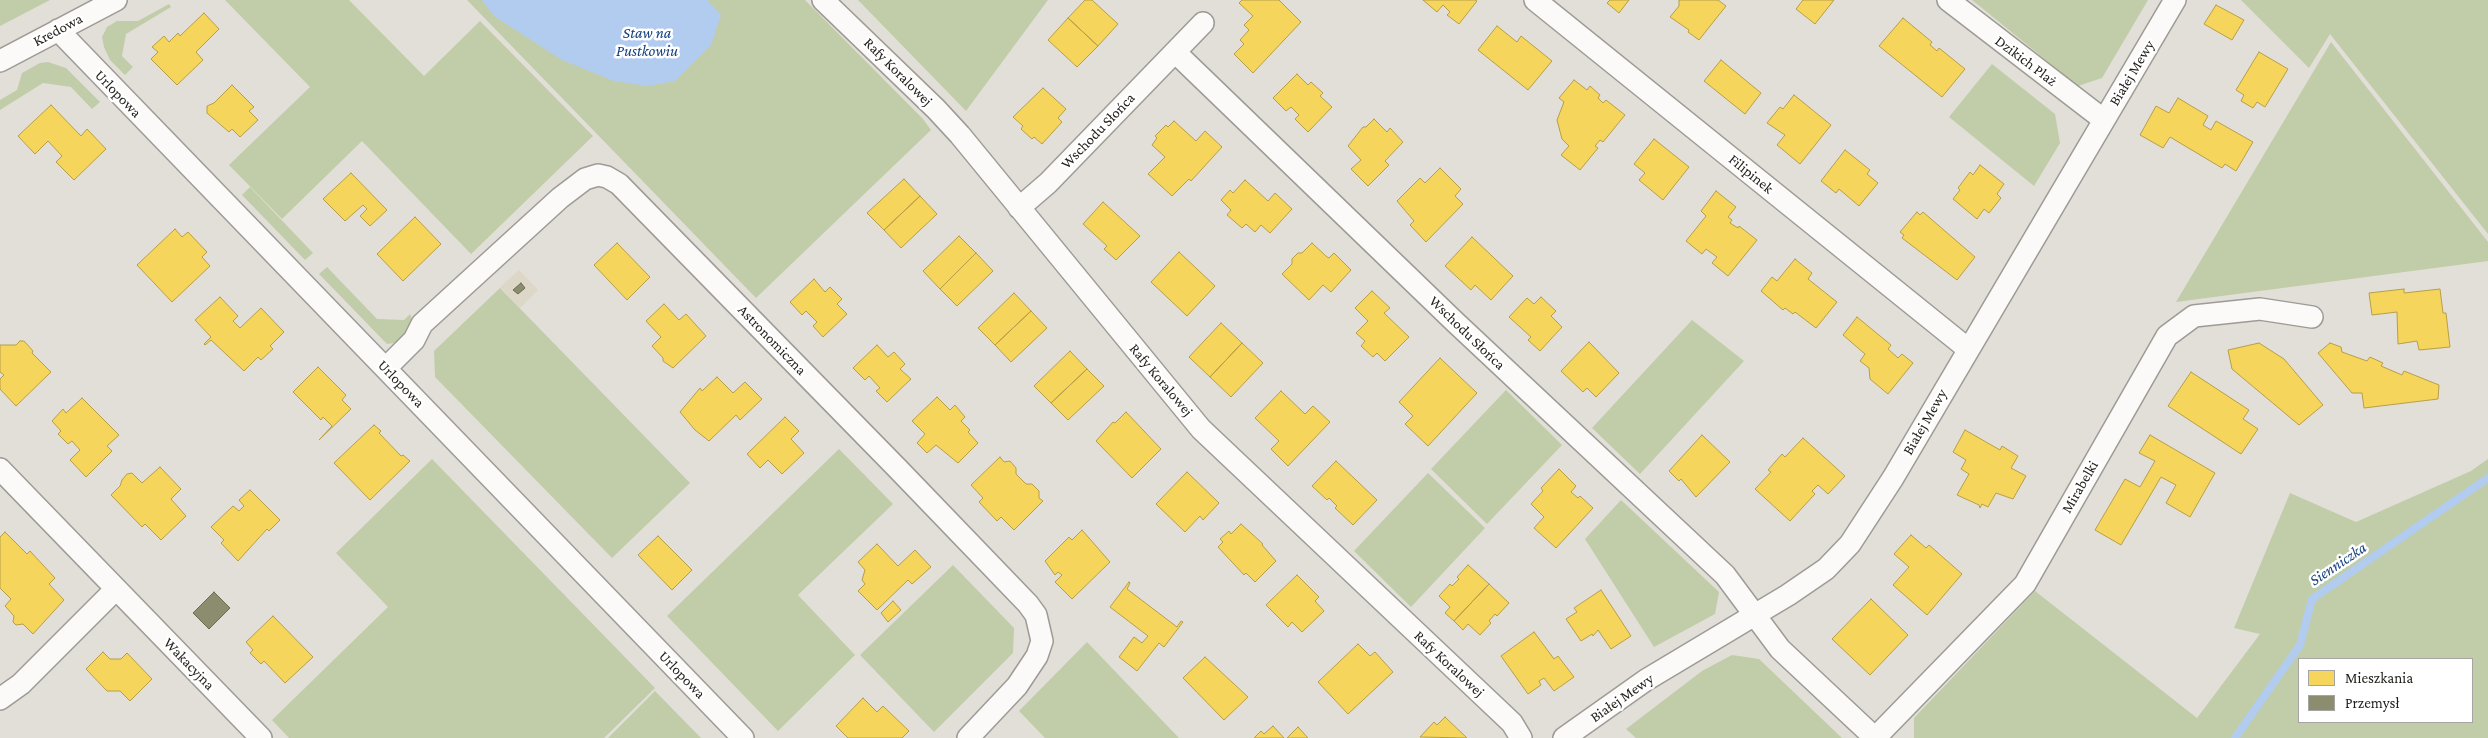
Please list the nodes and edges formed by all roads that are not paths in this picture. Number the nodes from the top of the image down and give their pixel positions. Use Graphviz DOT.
graph roads {
  1 [pos="116,0"];
  2 [pos="823,0"];
  3 [pos="1535,0"];
  4 [pos="1948,0"];
  5 [pos="2175,0"];
  6 [pos="1203,23"];
  7 [pos="58,30"];
  8 [pos="1175,52"];
  9 [pos="0,62"];
  10 [pos="2104,120"];
  11 [pos="1019,208"];
  12 [pos="2312,317"];
  13 [pos="1968,348"];
  14 [pos="386,368"];
  15 [pos="0,469"];
  16 [pos="116,589"];
  17 [pos="1756,616"];
  18 [pos="0,699"];
  19 [pos="261,738"];
  20 [pos="743,738"];
  21 [pos="968,738"];
  22 [pos="1521,738"];
  23 [pos="1564,738"];
  24 [pos="1875,738"];
  1 -- 7 [label="street, Kredowa"];
  2 -- 11 [label="street, Rafy Koralowej"];
  3 -- 13 [label="street, Filipinek"];
  4 -- 10 [label="street, Dzikich Plaż"];
  5 -- 10 [label="street, Białej Mewy"];
  6 -- 8 [label="street, Wschodu Słońca"];
  7 -- 9 [label="street, Kredowa"];
  7 -- 14 [label="street, Urlopowa"];
  8 -- 11 [label="street, Wschodu Słońca"];
  8 -- 17 [label="street, Wschodu Słońca"];
  10 -- 13 [label="street, Białej Mewy"];
  11 -- 22 [label="street, Rafy Koralowej"];
  12 -- 24 [label="street, Mirabelki"];
  13 -- 17 [label="street, Białej Mewy"];
  14 -- 20 [label="street, Urlopowa"];
  14 -- 21 [label="street, Astronomiczna"];
  15 -- 16 [label="street, Wakacyjna"];
  16 -- 18 [label="street"];
  16 -- 19 [label="street, Wakacyjna"];
  17 -- 23 [label="street, Białej Mewy"];
  17 -- 24 [label="street, Wschodu Słońca"];
}
